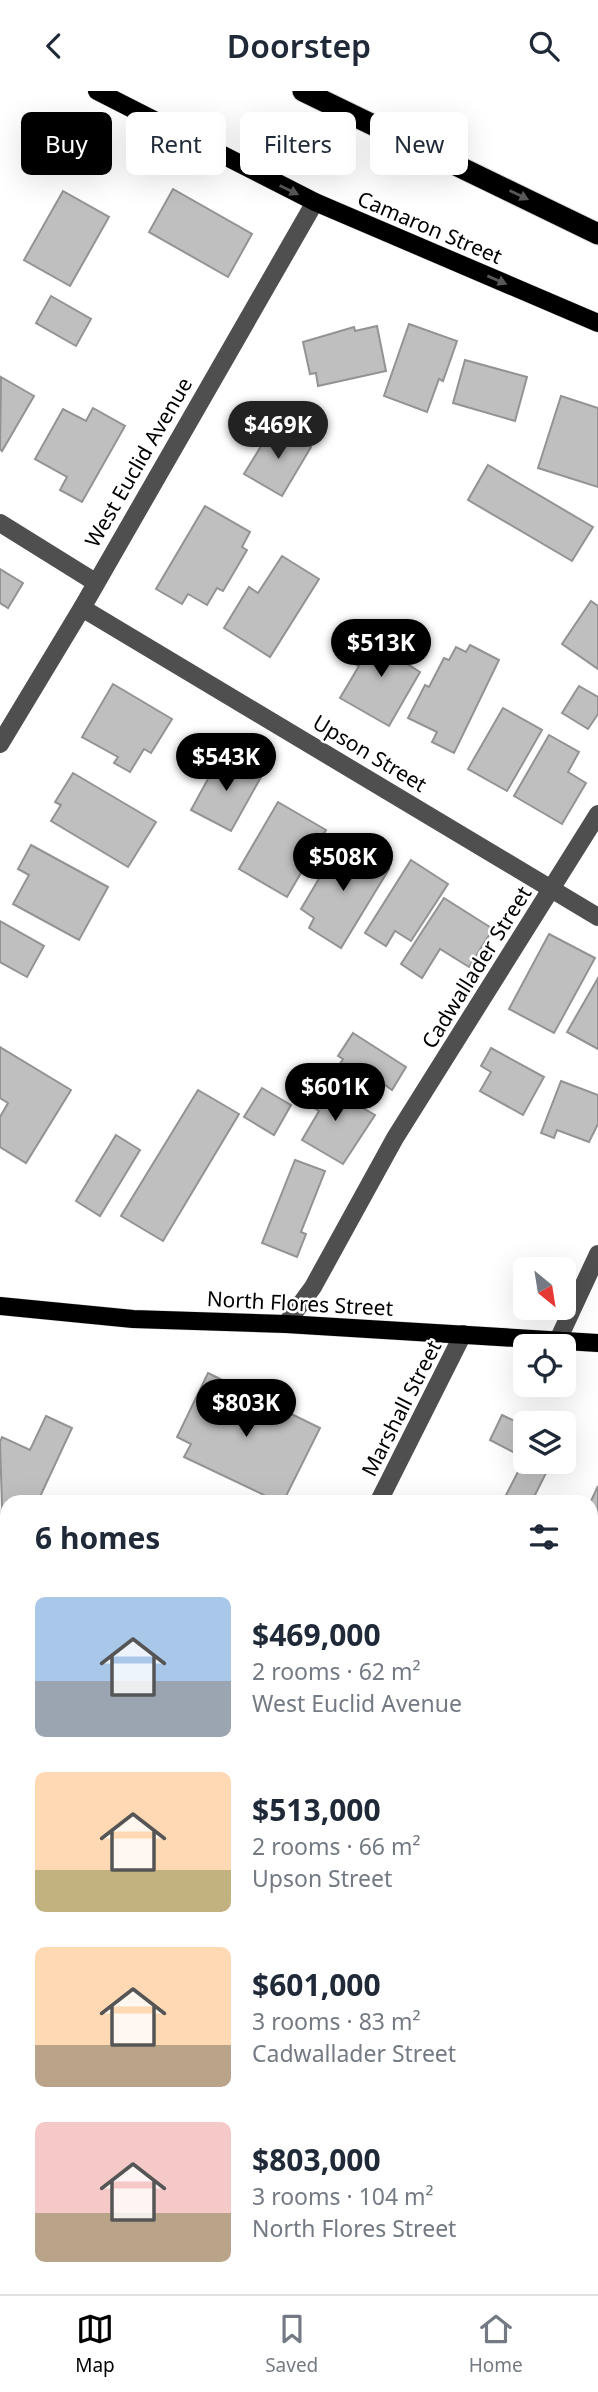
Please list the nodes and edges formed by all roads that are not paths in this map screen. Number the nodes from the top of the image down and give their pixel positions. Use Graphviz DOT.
graph roads {
  1 [pos="97,91"];
  2 [pos="303,91"];
  3 [pos="315,202"];
  4 [pos="598,234"];
  5 [pos="598,323"];
  6 [pos="0,523"];
  7 [pos="95,582"];
  8 [pos="82,608"];
  9 [pos="0,744"];
  10 [pos="598,814"];
  11 [pos="553,888"];
  12 [pos="598,917"];
  13 [pos="598,1254"];
  14 [pos="0,1306"];
  15 [pos="286,1324"];
  16 [pos="463,1334"];
  17 [pos="561,1334"];
  18 [pos="513,1337"];
  19 [pos="576,1341"];
  20 [pos="598,1343"];
  21 [pos="382,1495"];
  1 -- 3 [label="main road, Camaron Street, one-way"];
  2 -- 4 [label="highway, one-way"];
  3 -- 5 [label="main road, Camaron Street, one-way"];
  3 -- 7 [label="street, West Euclid Avenue"];
  6 -- 7 [label="street"];
  7 -- 8 [label="street, West Euclid Avenue"];
  8 -- 9 [label="street, West Euclid Avenue"];
  8 -- 11 [label="street, Upson Street"];
  10 -- 11 [label="street, Cadwallader Street"];
  11 -- 12 [label="street, Upson Street"];
  11 -- 15 [label="street, Cadwallader Street"];
  13 -- 17 [label="street"];
  14 -- 15 [label="main road, North Flores Street"];
  15 -- 16 [label="main road, North Flores Street"];
  16 -- 18 [label="main road, North Flores Street"];
  16 -- 21 [label="street, Marshall Street"];
  19 -- 20 [label="main road, North Flores Street"];
}
